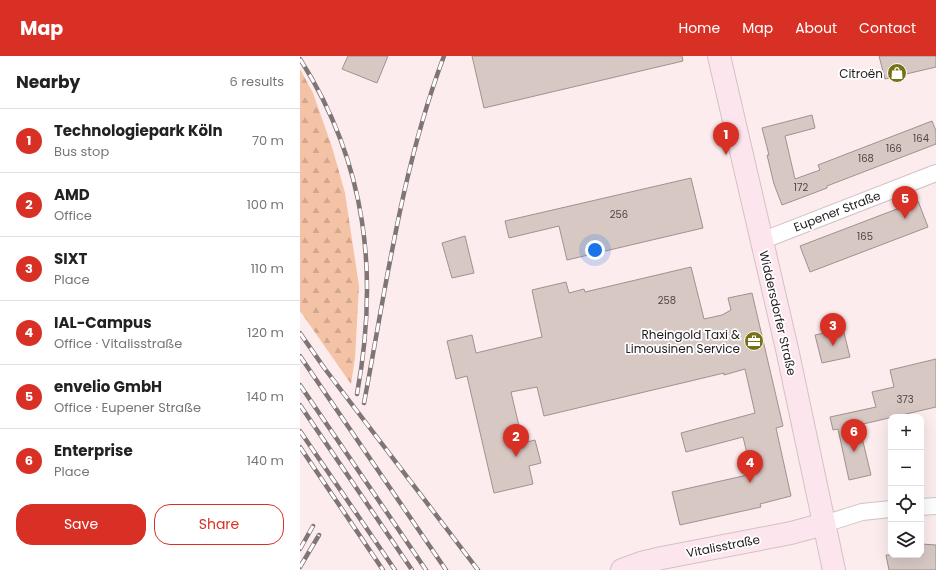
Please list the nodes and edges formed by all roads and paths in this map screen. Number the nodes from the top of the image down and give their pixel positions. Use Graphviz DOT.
graph roads {
  1 [pos="719,56"];
  2 [pos="936,173"];
  3 [pos="761,241"];
  4 [pos="936,506"];
  5 [pos="924,507"];
  6 [pos="888,509"];
  7 [pos="824,524"];
  8 [pos="622,570"];
  9 [pos="834,570"];
  1 -- 3 [label="main road, Widdersdorfer Straße"];
  2 -- 3 [label="street, Eupener Straße"];
  3 -- 7 [label="main road, Widdersdorfer Straße"];
  4 -- 5 [label="street"];
  6 -- 7 [label="street"];
  7 -- 8 [label="main road, Vitalisstraße"];
  7 -- 9 [label="main road, Widdersdorfer Straße"];
}
